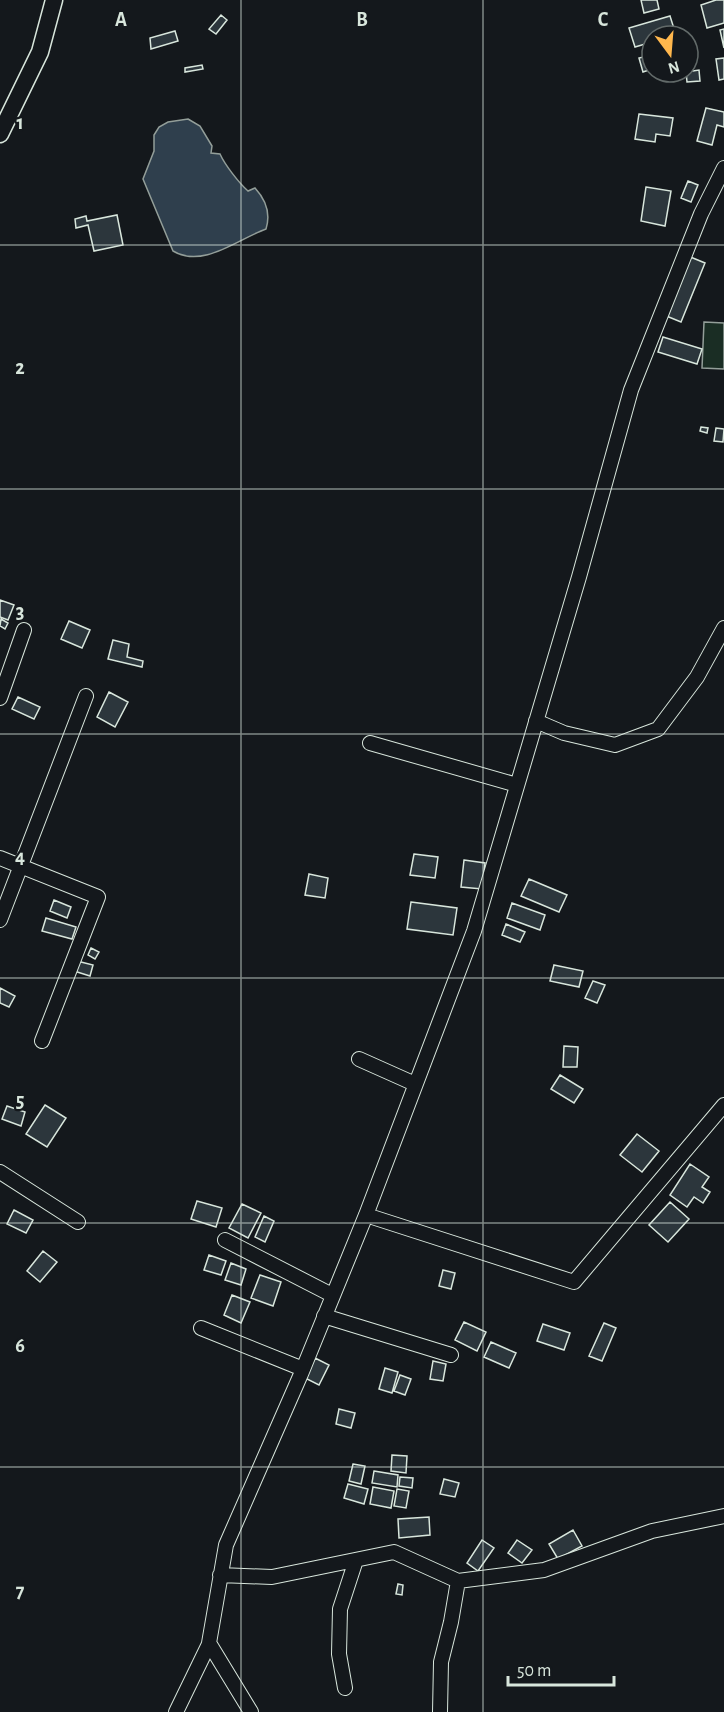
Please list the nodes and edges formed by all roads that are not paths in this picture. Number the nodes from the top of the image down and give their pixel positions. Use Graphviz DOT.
graph roads {
  1 [pos="54,0"];
  2 [pos="0,134"];
  3 [pos="724,168"];
  4 [pos="724,628"];
  5 [pos="24,630"];
  6 [pos="86,696"];
  7 [pos="0,698"];
  8 [pos="536,721"];
  9 [pos="370,743"];
  10 [pos="517,785"];
  11 [pos="0,858"];
  12 [pos="21,866"];
  13 [pos="0,920"];
  14 [pos="42,1041"];
  15 [pos="359,1059"];
  16 [pos="415,1084"];
  17 [pos="724,1105"];
  18 [pos="0,1172"];
  19 [pos="366,1215"];
  20 [pos="78,1222"];
  21 [pos="225,1240"];
  22 [pos="332,1295"];
  23 [pos="324,1316"];
  24 [pos="201,1328"];
  25 [pos="452,1355"];
  26 [pos="303,1368"];
  27 [pos="724,1516"];
  28 [pos="356,1560"];
  29 [pos="220,1575"];
  30 [pos="458,1581"];
  31 [pos="209,1644"];
  32 [pos="345,1688"];
  33 [pos="176,1712"];
  34 [pos="250,1712"];
  35 [pos="440,1712"];
  1 -- 2 [label="street"];
  3 -- 8 [label="street"];
  4 -- 8 [label="street"];
  5 -- 7 [label="street"];
  6 -- 12 [label="street"];
  8 -- 10 [label="street"];
  9 -- 10 [label="street"];
  10 -- 16 [label="street"];
  11 -- 12 [label="street"];
  12 -- 13 [label="street"];
  12 -- 14 [label="street"];
  15 -- 16 [label="street"];
  16 -- 19 [label="street"];
  17 -- 19 [label="street"];
  18 -- 20 [label="street"];
  19 -- 22 [label="street"];
  21 -- 22 [label="street"];
  22 -- 23 [label="street"];
  23 -- 25 [label="street"];
  23 -- 26 [label="street"];
  24 -- 26 [label="street"];
  26 -- 29 [label="street"];
  27 -- 30 [label="street"];
  28 -- 29 [label="street"];
  28 -- 30 [label="street"];
  28 -- 32 [label="street"];
  29 -- 31 [label="street"];
  30 -- 35 [label="street"];
  31 -- 33 [label="street"];
  31 -- 34 [label="street"];
}
